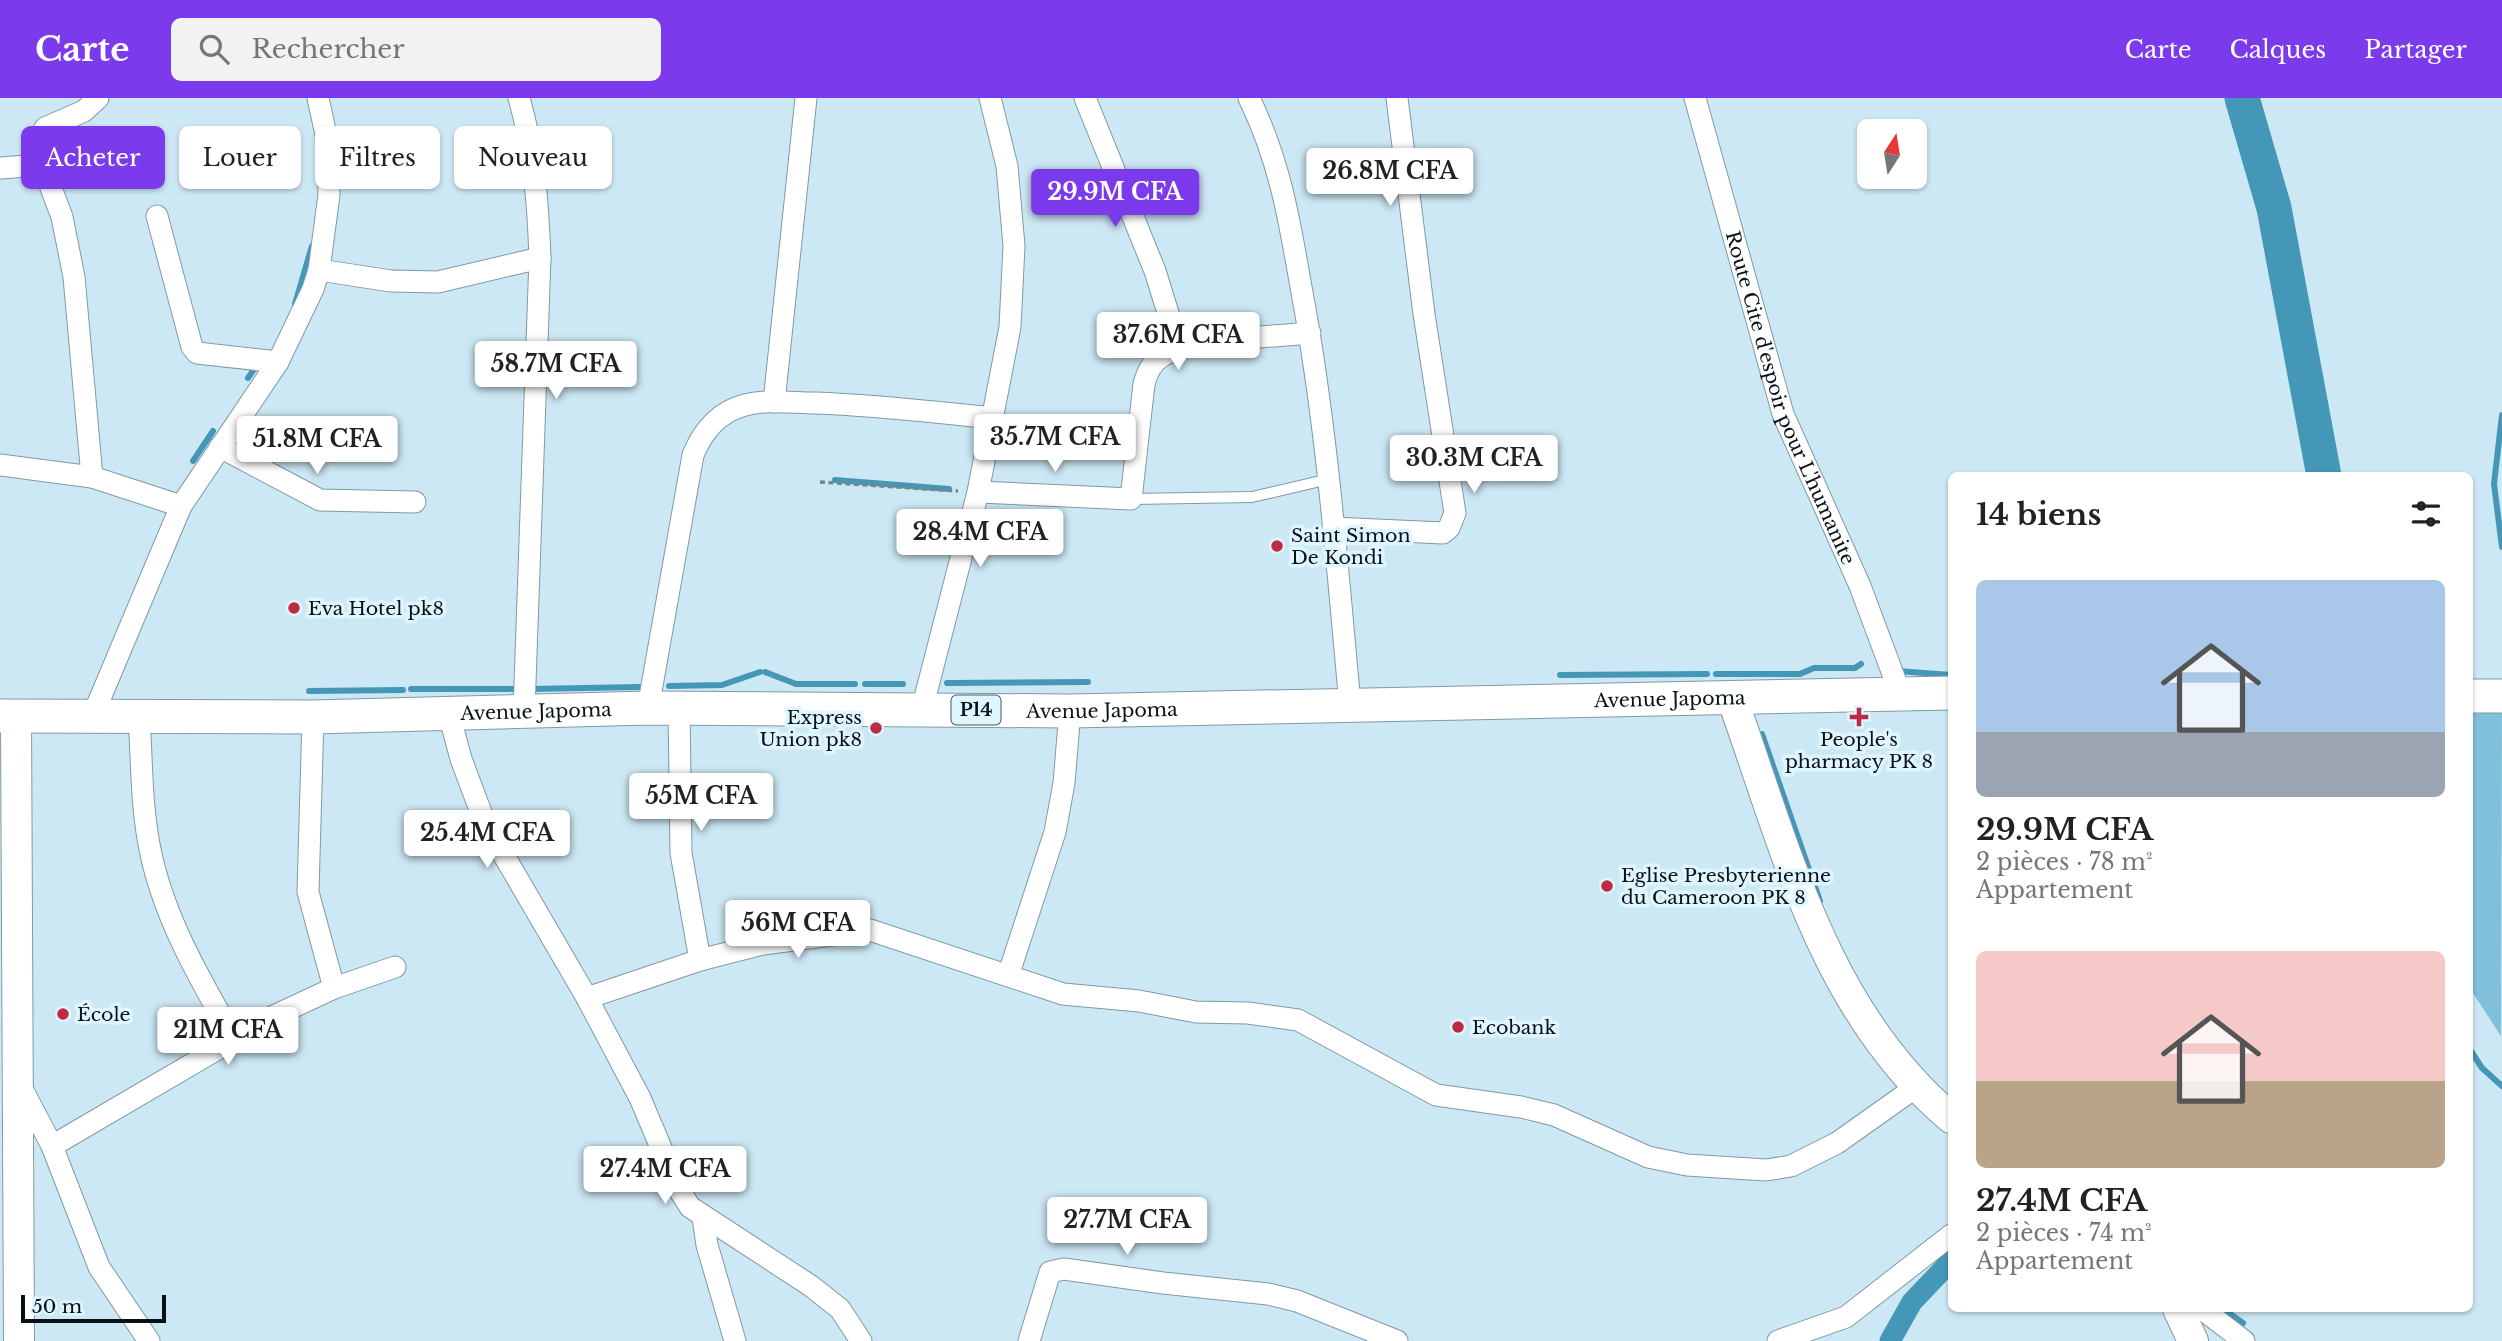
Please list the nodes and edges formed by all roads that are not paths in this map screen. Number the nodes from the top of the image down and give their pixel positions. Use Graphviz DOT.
graph roads {
  1 [pos="98,98"];
  2 [pos="318,98"];
  3 [pos="519,98"];
  4 [pos="806,98"];
  5 [pos="990,98"];
  6 [pos="1085,98"];
  7 [pos="1250,98"];
  8 [pos="1397,98"];
  9 [pos="1695,98"];
  10 [pos="50,126"];
  11 [pos="21,166"];
  12 [pos="0,167"];
  13 [pos="51,189"];
  14 [pos="157,216"];
  15 [pos="540,258"];
  16 [pos="319,271"];
  17 [pos="1310,333"];
  18 [pos="1179,348"];
  19 [pos="278,362"];
  20 [pos="774,402"];
  21 [pos="993,418"];
  22 [pos="220,447"];
  23 [pos="0,465"];
  24 [pos="93,477"];
  25 [pos="1329,479"];
  26 [pos="978,492"];
  27 [pos="1131,499"];
  28 [pos="415,502"];
  29 [pos="181,506"];
  30 [pos="1333,528"];
  31 [pos="1900,693"];
  32 [pos="1948,693"];
  33 [pos="2473,696"];
  34 [pos="2502,696"];
  35 [pos="1732,698"];
  36 [pos="1350,704"];
  37 [pos="664,708"];
  38 [pos="922,709"];
  39 [pos="524,711"];
  40 [pos="1070,711"];
  41 [pos="449,714"];
  42 [pos="93,715"];
  43 [pos="8,716"];
  44 [pos="139,716"];
  45 [pos="313,717"];
  46 [pos="700,960"];
  47 [pos="395,967"];
  48 [pos="1009,973"];
  49 [pos="7,977"];
  50 [pos="334,988"];
  51 [pos="587,998"];
  52 [pos="234,1039"];
  53 [pos="17,1079"];
  54 [pos="1916,1087"];
  55 [pos="1948,1115"];
  56 [pos="52,1146"];
  57 [pos="703,1218"];
  58 [pos="1948,1237"];
  59 [pos="2179,1312"];
  60 [pos="2206,1312"];
  61 [pos="19,1341"];
  62 [pos="149,1341"];
  63 [pos="735,1341"];
  64 [pos="861,1341"];
  65 [pos="1029,1341"];
  66 [pos="1397,1341"];
  67 [pos="1778,1341"];
  68 [pos="2193,1341"];
  69 [pos="2244,1341"];
  1 -- 10 [label="street"];
  2 -- 16 [label="street"];
  3 -- 15 [label="street"];
  4 -- 20 [label="street"];
  5 -- 21 [label="street"];
  6 -- 18 [label="street"];
  7 -- 17 [label="street"];
  8 -- 30 [label="street"];
  9 -- 31 [label="street, Route Cite d'espoir pour L'humanite"];
  11 -- 12 [label="street"];
  13 -- 24 [label="street"];
  14 -- 19 [label="street"];
  15 -- 16 [label="street"];
  15 -- 39 [label="street"];
  16 -- 19 [label="street"];
  17 -- 18 [label="street"];
  17 -- 25 [label="street"];
  18 -- 27 [label="street"];
  19 -- 22 [label="street"];
  20 -- 21 [label="street"];
  20 -- 37 [label="street"];
  21 -- 26 [label="street"];
  22 -- 28 [label="street"];
  22 -- 29 [label="street"];
  23 -- 24 [label="street"];
  24 -- 29 [label="street"];
  25 -- 27 [label="lane"];
  25 -- 30 [label="street"];
  26 -- 27 [label="street"];
  26 -- 38 [label="street"];
  29 -- 42 [label="street"];
  30 -- 36 [label="street"];
  31 -- 32 [label="main road, Avenue Japoma / P14"];
  31 -- 35 [label="main road, Avenue Japoma / P14"];
  33 -- 34 [label="main road"];
  35 -- 36 [label="main road, Avenue Japoma / P14"];
  35 -- 54 [label="street"];
  36 -- 40 [label="main road, Avenue Japoma / P14"];
  37 -- 38 [label="main road, Avenue Japoma / P14"];
  37 -- 39 [label="main road, Avenue Japoma / P14"];
  37 -- 46 [label="street"];
  38 -- 40 [label="main road, Avenue Japoma / P14"];
  39 -- 41 [label="main road, Avenue Japoma / P14"];
  40 -- 48 [label="street"];
  41 -- 45 [label="main road, Avenue Japoma / P14"];
  41 -- 51 [label="street"];
  42 -- 43 [label="main road, Avenue Japoma / P14"];
  42 -- 44 [label="main road, Avenue Japoma / P14"];
  43 -- 49 [label="street"];
  44 -- 45 [label="main road, Avenue Japoma / P14"];
  44 -- 52 [label="street"];
  45 -- 50 [label="street"];
  46 -- 48 [label="street"];
  46 -- 51 [label="street"];
  47 -- 50 [label="street"];
  48 -- 54 [label="street"];
  49 -- 53 [label="street"];
  50 -- 52 [label="street"];
  51 -- 57 [label="street"];
  52 -- 56 [label="street"];
  53 -- 56 [label="street"];
  53 -- 61 [label="street"];
  54 -- 55 [label="street"];
  56 -- 62 [label="street"];
  57 -- 63 [label="street"];
  57 -- 64 [label="street"];
  58 -- 67 [label="street"];
  59 -- 68 [label="street"];
  60 -- 69 [label="street"];
  65 -- 66 [label="street"];
}
